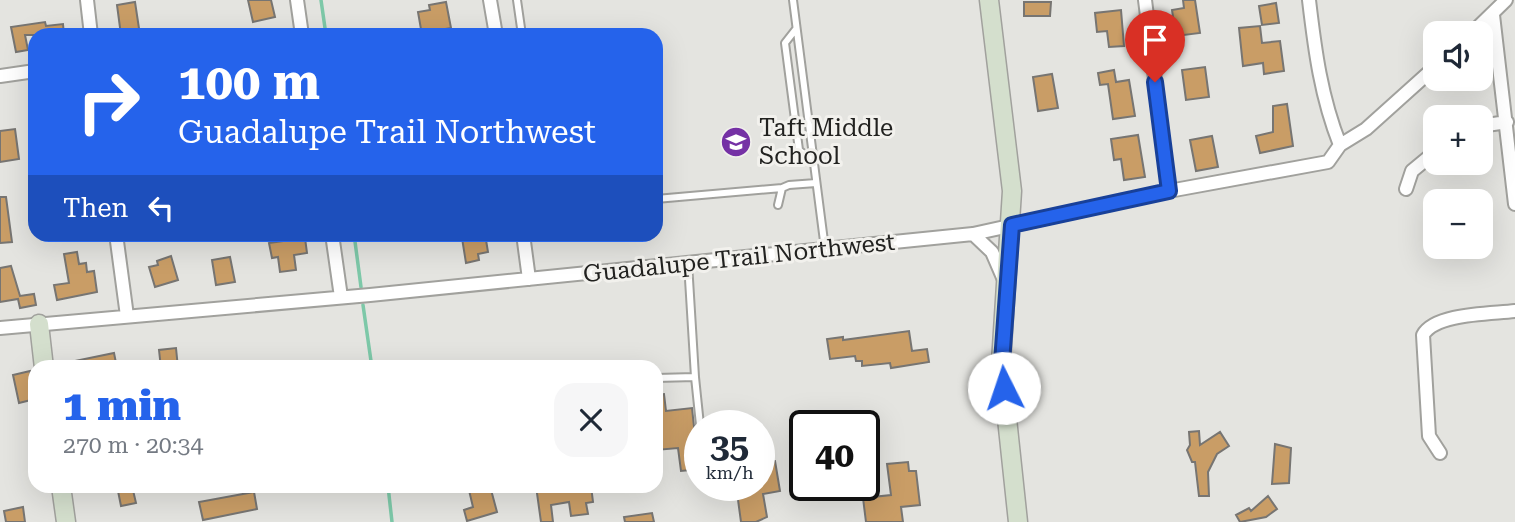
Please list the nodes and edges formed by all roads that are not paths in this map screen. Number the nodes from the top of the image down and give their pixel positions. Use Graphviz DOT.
graph roads {
  1 [pos="87,0"];
  2 [pos="297,0"];
  3 [pos="491,0"];
  4 [pos="517,0"];
  5 [pos="793,0"];
  6 [pos="989,0"];
  7 [pos="1145,0"];
  8 [pos="1309,0"];
  9 [pos="1506,0"];
  10 [pos="1493,15"];
  11 [pos="1486,21"];
  12 [pos="90,28"];
  13 [pos="301,28"];
  14 [pos="495,28"];
  15 [pos="521,28"];
  16 [pos="796,29"];
  17 [pos="28,72"];
  18 [pos="0,76"];
  19 [pos="1423,78"];
  20 [pos="1507,122"];
  21 [pos="1493,124"];
  22 [pos="1340,145"];
  23 [pos="1423,162"];
  24 [pos="814,163"];
  25 [pos="816,183"];
  26 [pos="782,188"];
  27 [pos="1406,188"];
  28 [pos="1169,191"];
  29 [pos="663,197"];
  30 [pos="1515,204"];
  31 [pos="778,205"];
  32 [pos="1012,225"];
  33 [pos="973,234"];
  34 [pos="117,242"];
  35 [pos="333,242"];
  36 [pos="524,242"];
  37 [pos="825,249"];
  38 [pos="688,263"];
  39 [pos="529,279"];
  40 [pos="1006,286"];
  41 [pos="341,297"];
  42 [pos="1515,311"];
  43 [pos="127,316"];
  44 [pos="38,324"];
  45 [pos="0,328"];
  46 [pos="43,360"];
  47 [pos="695,377"];
  48 [pos="663,378"];
  49 [pos="699,410"];
  50 [pos="1440,453"];
  51 [pos="62,493"];
  52 [pos="66,522"];
  53 [pos="1018,522"];
  1 -- 12 [label="street"];
  2 -- 13 [label="street"];
  3 -- 14 [label="street"];
  4 -- 15 [label="lane"];
  5 -- 16 [label="lane"];
  6 -- 32 [label="street"];
  7 -- 28 [label="street"];
  8 -- 22 [label="street"];
  9 -- 10 [label="street"];
  10 -- 11 [label="street"];
  10 -- 20 [label="street"];
  16 -- 24 [label="lane"];
  16 -- 24 [label="lane"];
  17 -- 18 [label="street"];
  19 -- 22 [label="street, Guadalupe Trail Northwest"];
  20 -- 21 [label="street"];
  20 -- 30 [label="street"];
  22 -- 28 [label="street, Guadalupe Trail Northwest"];
  23 -- 27 [label="street"];
  24 -- 25 [label="lane"];
  25 -- 26 [label="lane"];
  25 -- 37 [label="lane"];
  26 -- 29 [label="lane"];
  26 -- 31 [label="lane"];
  28 -- 32 [label="street, Guadalupe Trail Northwest"];
  32 -- 33 [label="street, Guadalupe Trail Northwest"];
  32 -- 40 [label="street"];
  33 -- 37 [label="street, Guadalupe Trail Northwest"];
  33 -- 40 [label="street"];
  34 -- 43 [label="street"];
  35 -- 41 [label="street"];
  36 -- 39 [label="street"];
  37 -- 38 [label="street, Guadalupe Trail Northwest"];
  38 -- 39 [label="street, Guadalupe Trail Northwest"];
  38 -- 47 [label="lane"];
  39 -- 41 [label="street, Guadalupe Trail Northwest"];
  40 -- 53 [label="street"];
  41 -- 43 [label="street, Guadalupe Trail Northwest"];
  42 -- 50 [label="street"];
  43 -- 44 [label="street, Guadalupe Trail Northwest"];
  44 -- 45 [label="street, Guadalupe Trail Northwest"];
  44 -- 46 [label="street"];
  47 -- 48 [label="lane"];
  47 -- 49 [label="lane"];
  51 -- 52 [label="street"];
}
